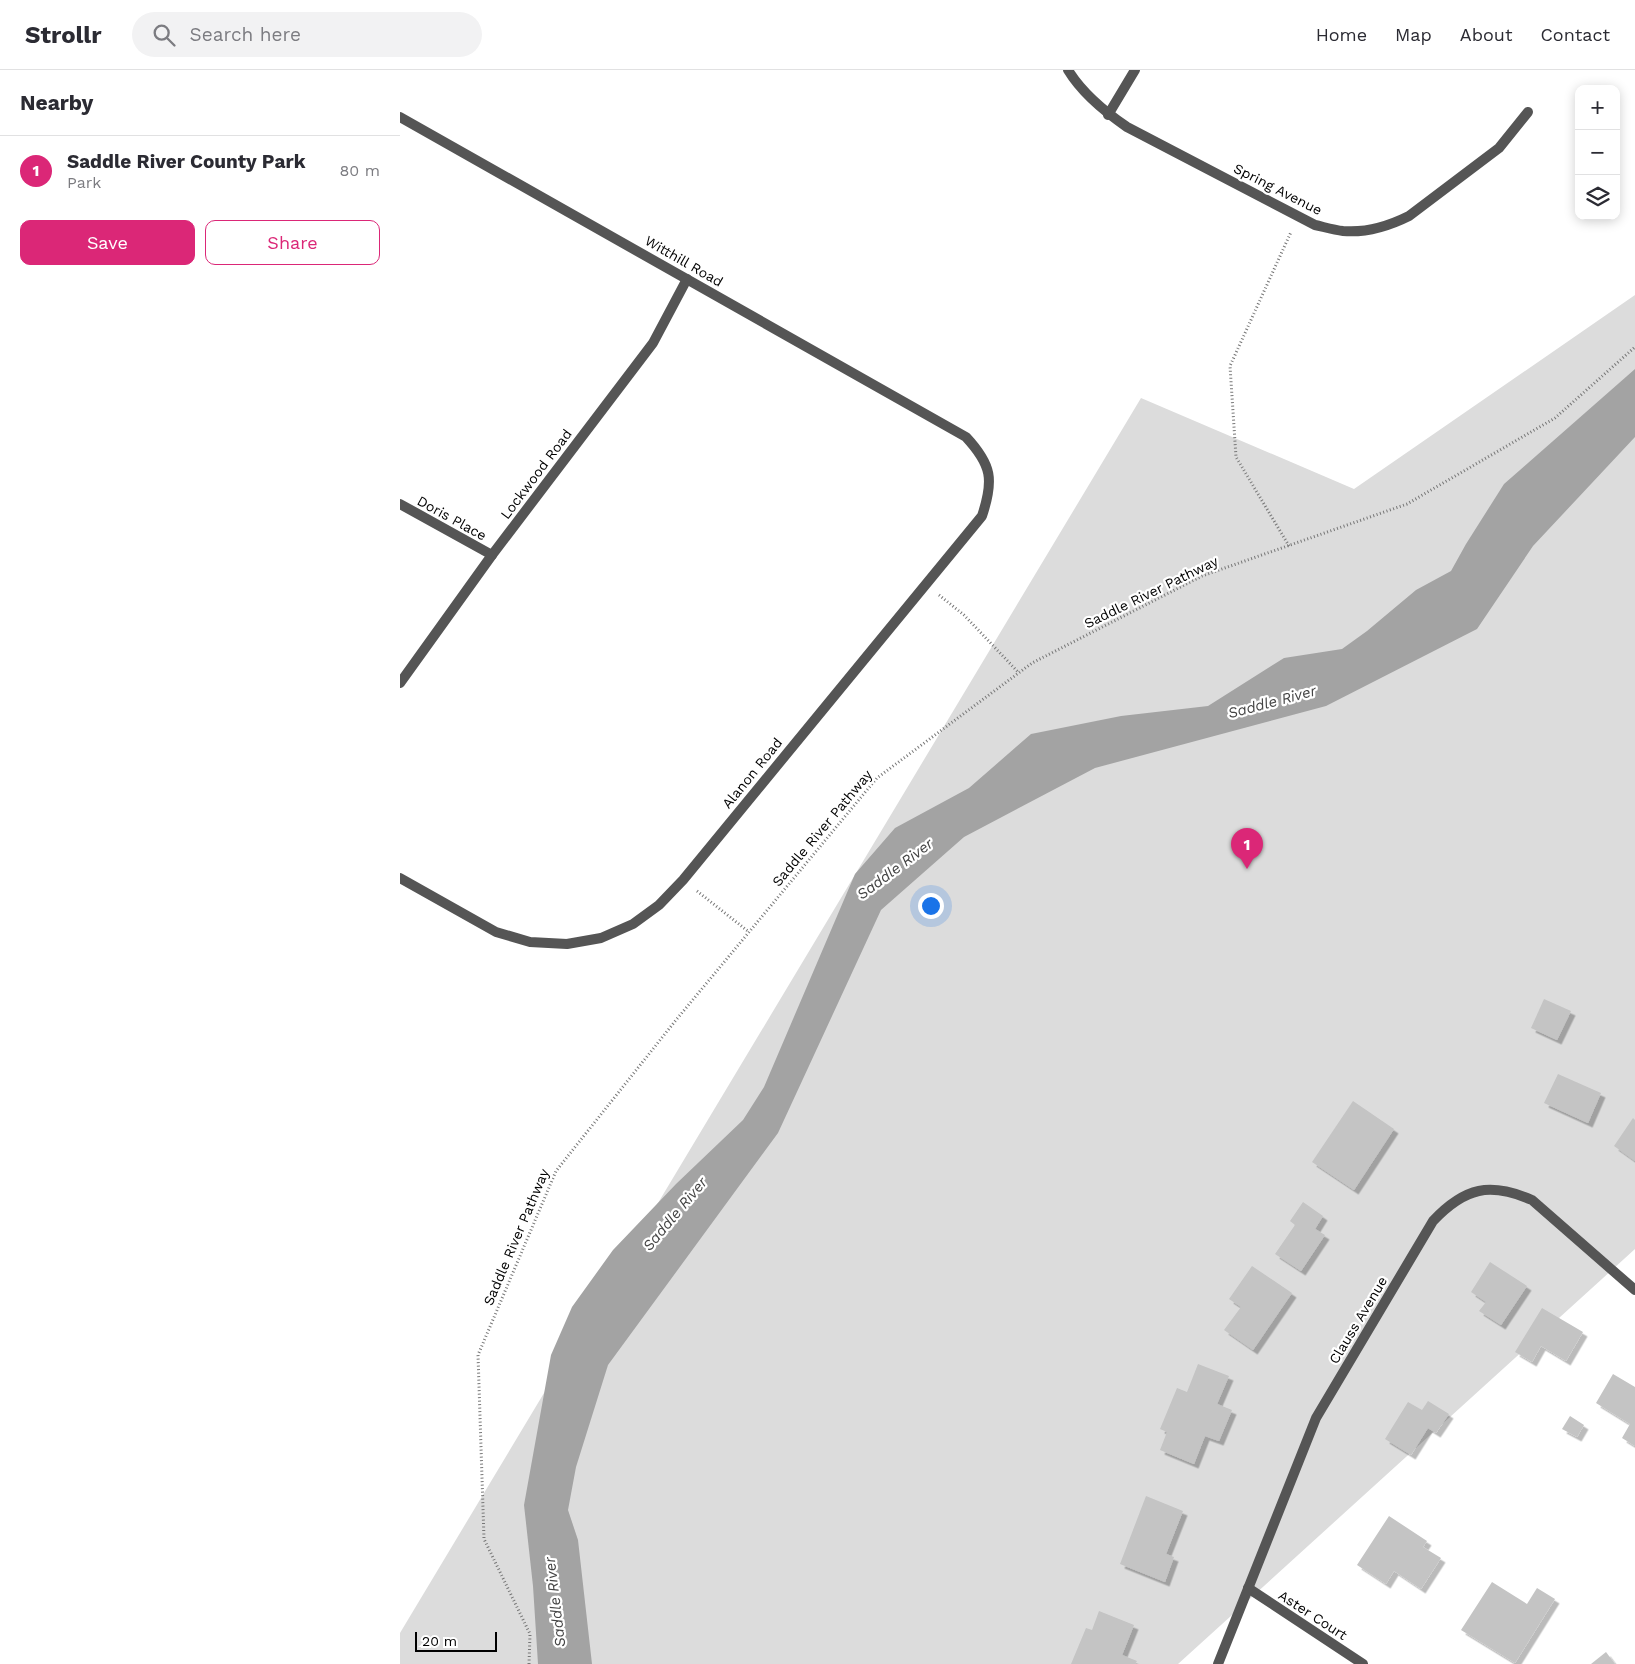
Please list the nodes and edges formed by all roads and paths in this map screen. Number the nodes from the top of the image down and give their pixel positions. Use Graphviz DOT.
graph roads {
  1 [pos="1068,70"];
  2 [pos="1134,70"];
  3 [pos="1528,112"];
  4 [pos="1108,115"];
  5 [pos="400,117"];
  6 [pos="1299,216"];
  7 [pos="688,279"];
  8 [pos="1635,347"];
  9 [pos="954,430"];
  10 [pos="400,504"];
  11 [pos="1289,546"];
  12 [pos="492,555"];
  13 [pos="925,584"];
  14 [pos="1019,673"];
  15 [pos="400,683"];
  16 [pos="400,878"];
  17 [pos="683,880"];
  18 [pos="749,932"];
  19 [pos="1635,1290"];
  20 [pos="1248,1588"];
  21 [pos="529,1664"];
  22 [pos="1218,1664"];
  23 [pos="1363,1664"];
  1 -- 4 [label="street, Spring Avenue"];
  2 -- 4 [label="street"];
  3 -- 6 [label="street, Spring Avenue"];
  4 -- 6 [label="street, Spring Avenue"];
  5 -- 7 [label="street, Witthill Road"];
  6 -- 11 [label="path"];
  7 -- 9 [label="street, Witthill Road"];
  7 -- 12 [label="street, Lockwood Road"];
  8 -- 11 [label="path, Saddle River Pathway"];
  9 -- 13 [label="street, Alanon Road"];
  10 -- 12 [label="street, Doris Place"];
  11 -- 14 [label="path, Saddle River Pathway"];
  12 -- 15 [label="street, Lockwood Road"];
  13 -- 14 [label="path"];
  13 -- 17 [label="street, Alanon Road"];
  14 -- 18 [label="path, Saddle River Pathway"];
  16 -- 17 [label="street, Alanon Road"];
  17 -- 18 [label="path"];
  18 -- 21 [label="path, Saddle River Pathway"];
  19 -- 20 [label="street, Clauss Avenue"];
  20 -- 22 [label="street, Clauss Avenue"];
  20 -- 23 [label="street, Aster Court"];
}
